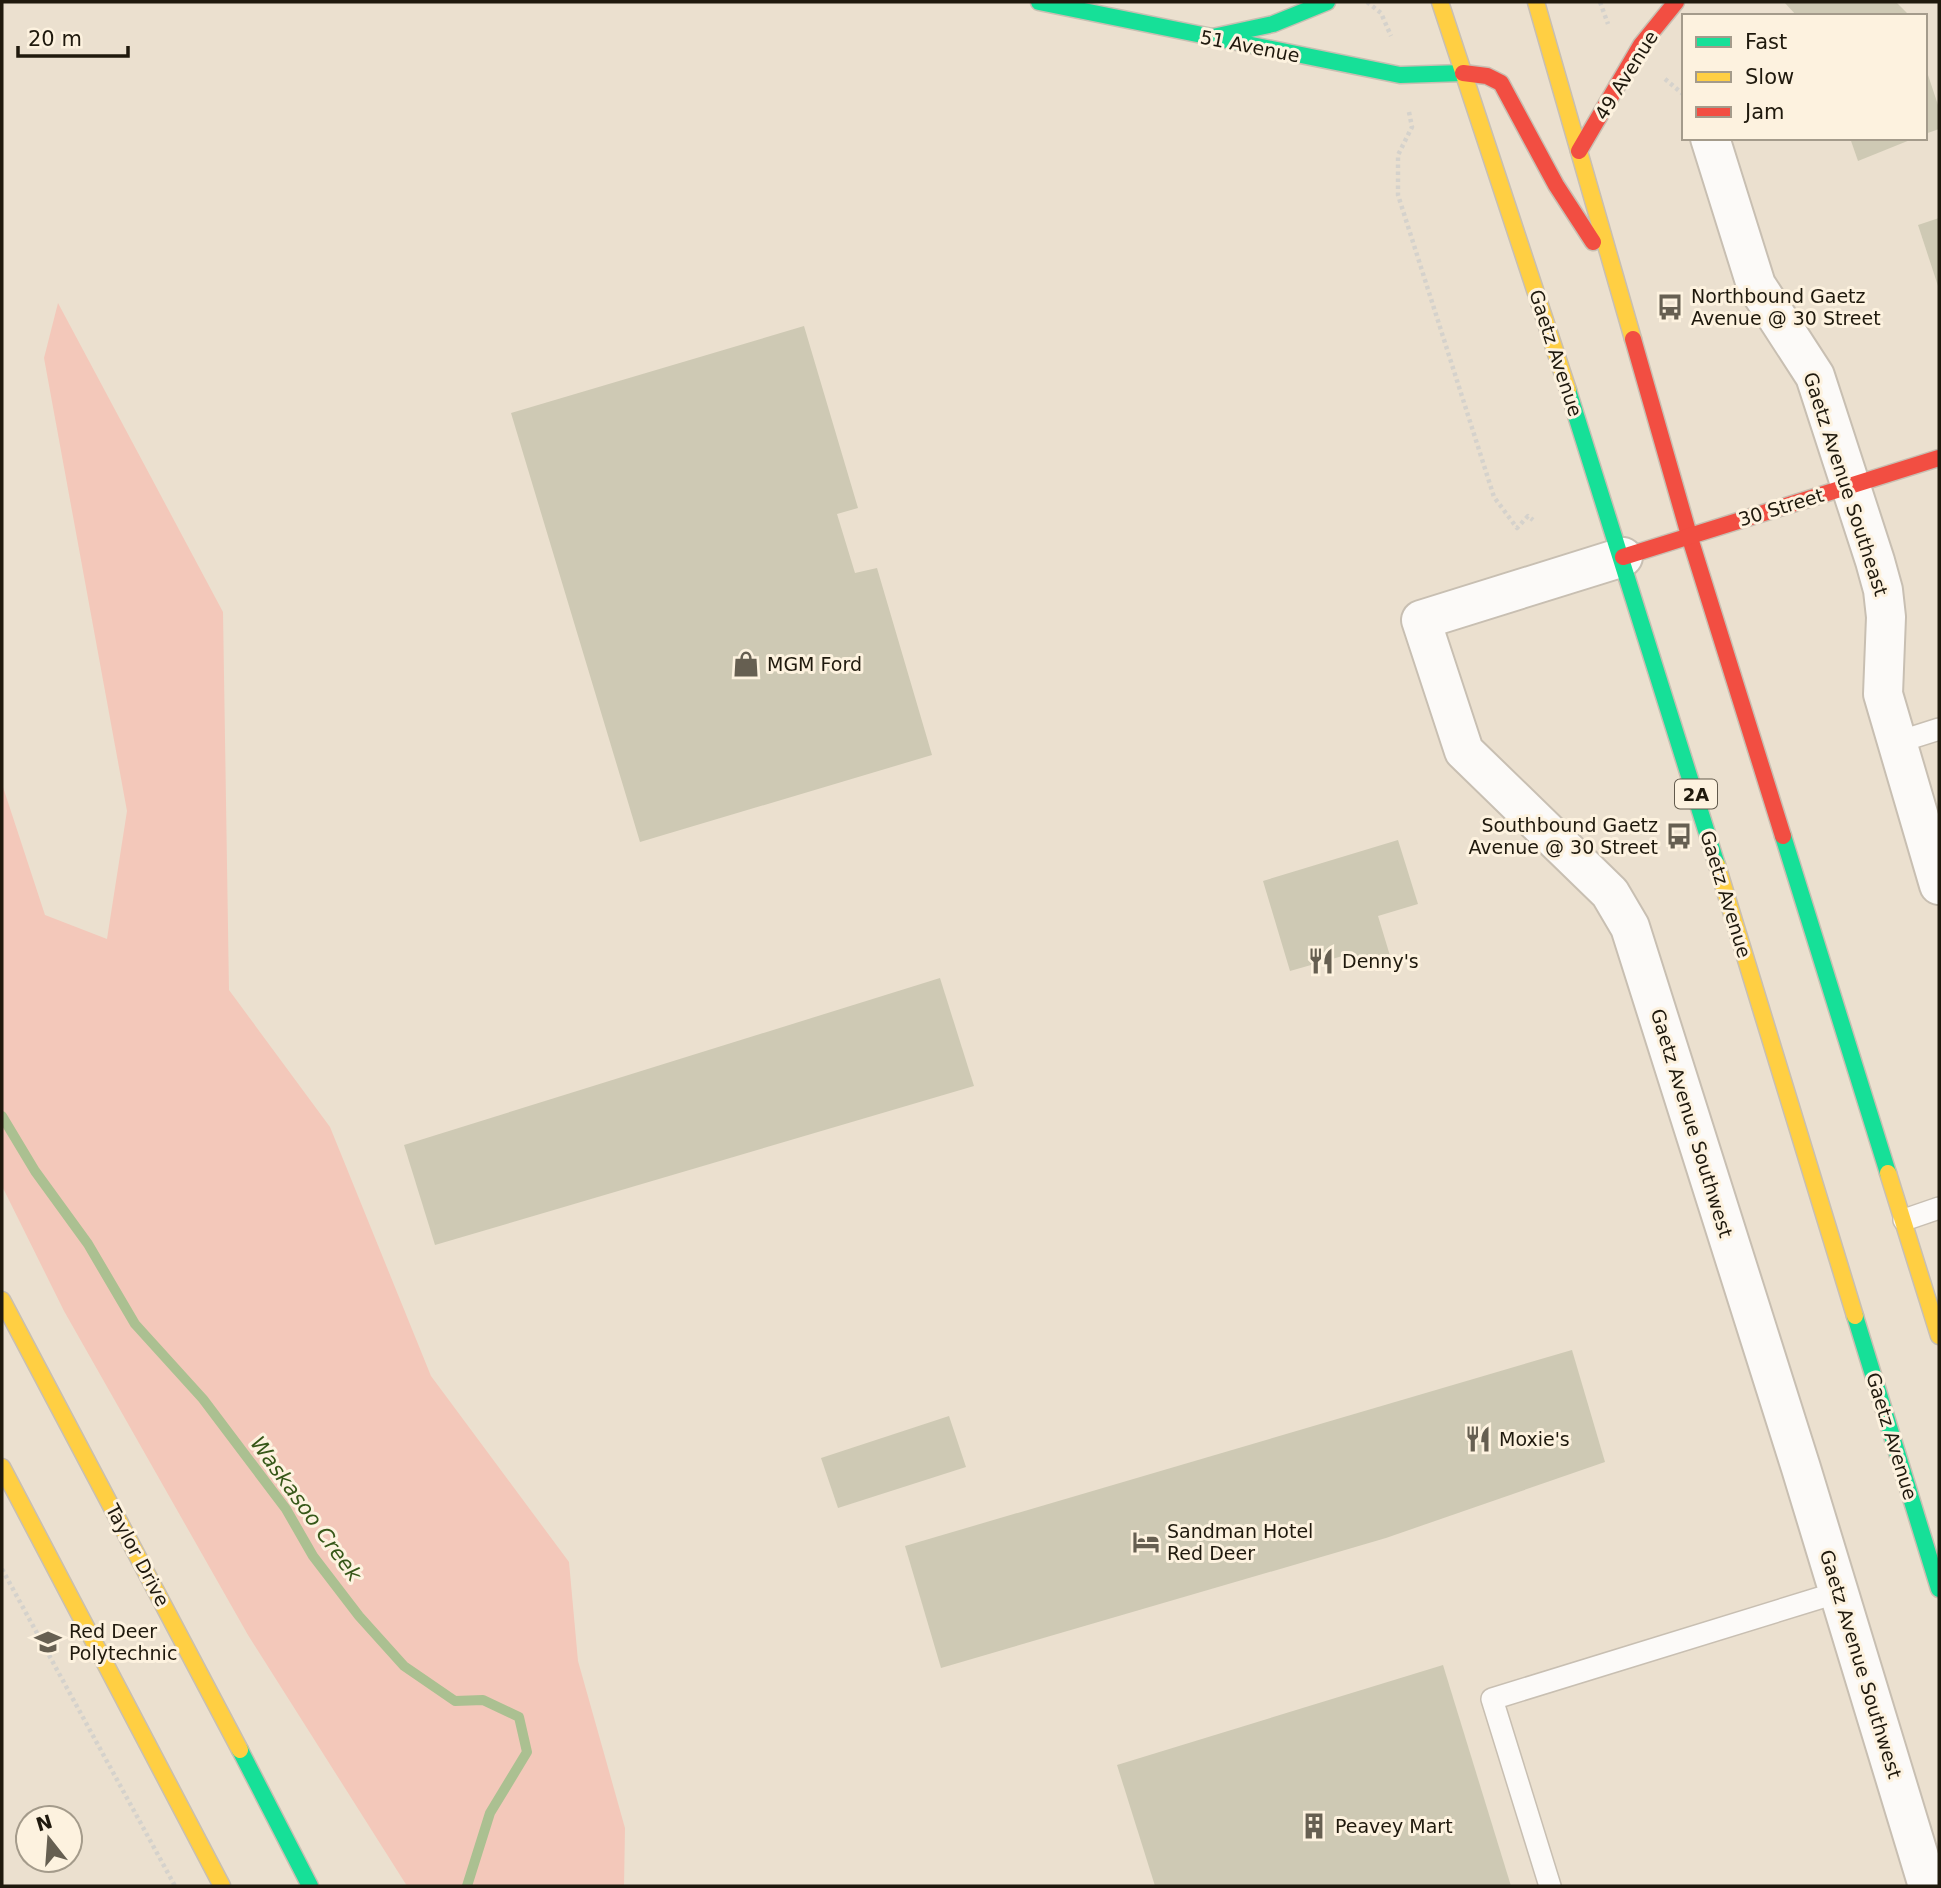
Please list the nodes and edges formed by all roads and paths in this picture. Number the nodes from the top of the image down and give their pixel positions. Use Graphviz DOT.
graph roads {
  1 [pos="1039,2"];
  2 [pos="1327,2"];
  3 [pos="1367,2"];
  4 [pos="1440,2"];
  5 [pos="1536,2"];
  6 [pos="1600,2"];
  7 [pos="1675,2"];
  8 [pos="1612,29"];
  9 [pos="1391,37"];
  10 [pos="1208,38"];
  11 [pos="1463,73"];
  12 [pos="1412,127"];
  13 [pos="1711,140"];
  14 [pos="1580,151"];
  15 [pos="1612,274"];
  16 [pos="1939,458"];
  17 [pos="1850,486"];
  18 [pos="1533,520"];
  19 [pos="1689,535"];
  20 [pos="1623,556"];
  21 [pos="1939,729"];
  22 [pos="1895,743"];
  23 [pos="1939,885"];
  24 [pos="1939,1208"];
  25 [pos="1904,1220"];
  26 [pos="2,1300"];
  27 [pos="1939,1336"];
  28 [pos="2,1467"];
  29 [pos="2,1569"];
  30 [pos="1939,1590"];
  31 [pos="1839,1592"];
  32 [pos="175,1886"];
  33 [pos="222,1886"];
  34 [pos="310,1886"];
  35 [pos="1550,1886"];
  36 [pos="1928,1886"];
  1 -- 10 [label="main road, 51 Avenue"];
  2 -- 10 [label="main road"];
  3 -- 9 [label="path"];
  4 -- 11 [label="main road, Gaetz Avenue / 2A"];
  5 -- 14 [label="main road"];
  6 -- 8 [label="path"];
  7 -- 14 [label="main road, 49 Avenue"];
  10 -- 11 [label="main road, 51 Avenue"];
  11 -- 15 [label="main road, 51 Avenue"];
  11 -- 20 [label="main road, Gaetz Avenue / 2A"];
  12 -- 18 [label="path"];
  13 -- 17 [label="street, Gaetz Avenue Southeast"];
  14 -- 15 [label="main road"];
  15 -- 19 [label="main road"];
  16 -- 17 [label="main road, 30 Street"];
  17 -- 19 [label="main road, 30 Street"];
  17 -- 22 [label="street, Gaetz Avenue Southeast"];
  19 -- 20 [label="main road, 30 Street"];
  19 -- 25 [label="main road"];
  20 -- 30 [label="main road, Gaetz Avenue / 2A"];
  20 -- 31 [label="street, Gaetz Avenue Southwest"];
  21 -- 22 [label="lane"];
  22 -- 23 [label="street, Gaetz Avenue Southeast"];
  24 -- 25 [label="lane"];
  25 -- 27 [label="main road"];
  26 -- 34 [label="main road, Taylor Drive"];
  28 -- 33 [label="main road"];
  29 -- 32 [label="path"];
  31 -- 35 [label="lane"];
  31 -- 36 [label="street, Gaetz Avenue Southwest"];
}
